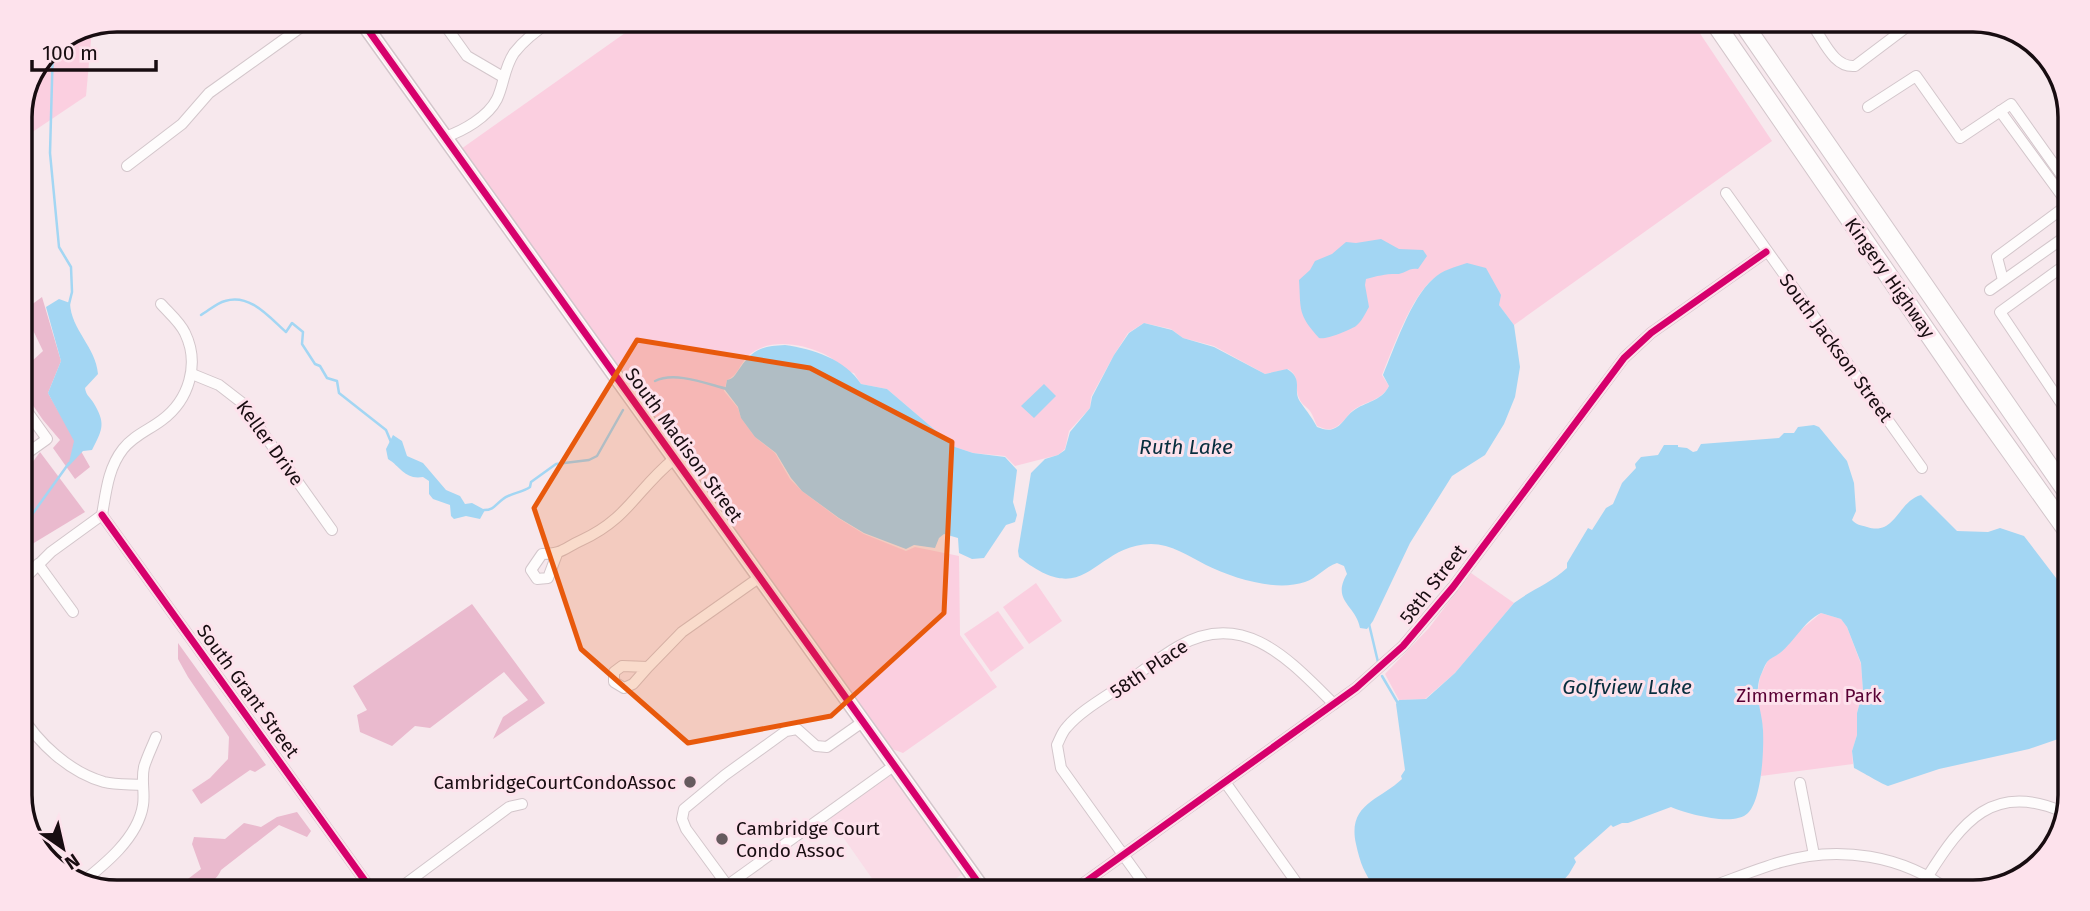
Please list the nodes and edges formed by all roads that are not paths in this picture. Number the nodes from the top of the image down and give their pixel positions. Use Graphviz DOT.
graph roads {
  1 [pos="294,32"];
  2 [pos="370,32"];
  3 [pos="450,32"];
  4 [pos="536,32"];
  5 [pos="1721,32"];
  6 [pos="1749,32"];
  7 [pos="1817,32"];
  8 [pos="1901,32"];
  9 [pos="503,77"];
  10 [pos="1868,107"];
  11 [pos="2000,111"];
  12 [pos="445,137"];
  13 [pos="127,166"];
  14 [pos="2058,170"];
  15 [pos="2058,189"];
  16 [pos="1726,194"];
  17 [pos="2058,212"];
  18 [pos="2058,242"];
  19 [pos="1766,252"];
  20 [pos="2058,270"];
  21 [pos="2003,280"];
  22 [pos="1990,290"];
  23 [pos="161,304"];
  24 [pos="192,374"];
  25 [pos="1993,386"];
  26 [pos="2058,399"];
  27 [pos="32,418"];
  28 [pos="32,450"];
  29 [pos="674,459"];
  30 [pos="2058,466"];
  31 [pos="1922,468"];
  32 [pos="2058,479"];
  33 [pos="102,515"];
  34 [pos="2058,518"];
  35 [pos="332,530"];
  36 [pos="557,554"];
  37 [pos="38,564"];
  38 [pos="32,570"];
  39 [pos="760,577"];
  40 [pos="73,612"];
  41 [pos="648,667"];
  42 [pos="1334,704"];
  43 [pos="864,721"];
  44 [pos="32,728"];
  45 [pos="156,737"];
  46 [pos="895,765"];
  47 [pos="1225,782"];
  48 [pos="1800,783"];
  49 [pos="143,785"];
  50 [pos="522,804"];
  51 [pos="2057,810"];
  52 [pos="1123,855"];
  53 [pos="1814,855"];
  54 [pos="91,875"];
  55 [pos="1928,876"];
  56 [pos="364,880"];
  57 [pos="412,880"];
  58 [pos="722,880"];
  59 [pos="734,880"];
  60 [pos="976,880"];
  61 [pos="1088,880"];
  62 [pos="1141,880"];
  63 [pos="1295,880"];
  64 [pos="1729,880"];
  65 [pos="1934,880"];
  1 -- 13 [label="street"];
  2 -- 12 [label="street, South Madison Street"];
  3 -- 9 [label="street"];
  4 -- 9 [label="street"];
  5 -- 34 [label="highway, Kingery Highway"];
  6 -- 25 [label="highway, Kingery Highway"];
  7 -- 8 [label="street"];
  9 -- 12 [label="street"];
  10 -- 11 [label="street"];
  11 -- 14 [label="street"];
  11 -- 15 [label="street"];
  12 -- 29 [label="street, South Madison Street"];
  16 -- 19 [label="street, South Jackson Street"];
  17 -- 21 [label="street"];
  18 -- 21 [label="street"];
  19 -- 31 [label="street, South Jackson Street"];
  19 -- 42 [label="street, 58th Street"];
  20 -- 26 [label="street"];
  21 -- 22 [label="street"];
  23 -- 24 [label="street"];
  24 -- 33 [label="street"];
  24 -- 35 [label="street, Keller Drive"];
  25 -- 30 [label="highway"];
  25 -- 32 [label="highway, Kingery Highway"];
  27 -- 28 [label="street"];
  29 -- 36 [label="street"];
  29 -- 39 [label="street, South Madison Street"];
  33 -- 37 [label="street"];
  33 -- 56 [label="street, South Grant Street"];
  37 -- 38 [label="street"];
  37 -- 40 [label="street"];
  39 -- 41 [label="street"];
  39 -- 43 [label="street, South Madison Street"];
  42 -- 47 [label="street, 58th Street"];
  42 -- 52 [label="street, 58th Place"];
  43 -- 46 [label="street, South Madison Street"];
  43 -- 58 [label="street"];
  44 -- 49 [label="street"];
  45 -- 49 [label="street"];
  46 -- 59 [label="street"];
  46 -- 60 [label="street, South Madison Street"];
  47 -- 52 [label="street, 58th Street"];
  47 -- 63 [label="street"];
  48 -- 53 [label="street"];
  49 -- 54 [label="street"];
  50 -- 57 [label="street"];
  51 -- 55 [label="street"];
  52 -- 61 [label="street, 58th Street"];
  52 -- 62 [label="street, 58th Place"];
  53 -- 55 [label="street"];
  53 -- 64 [label="street"];
  55 -- 65 [label="street"];
}
